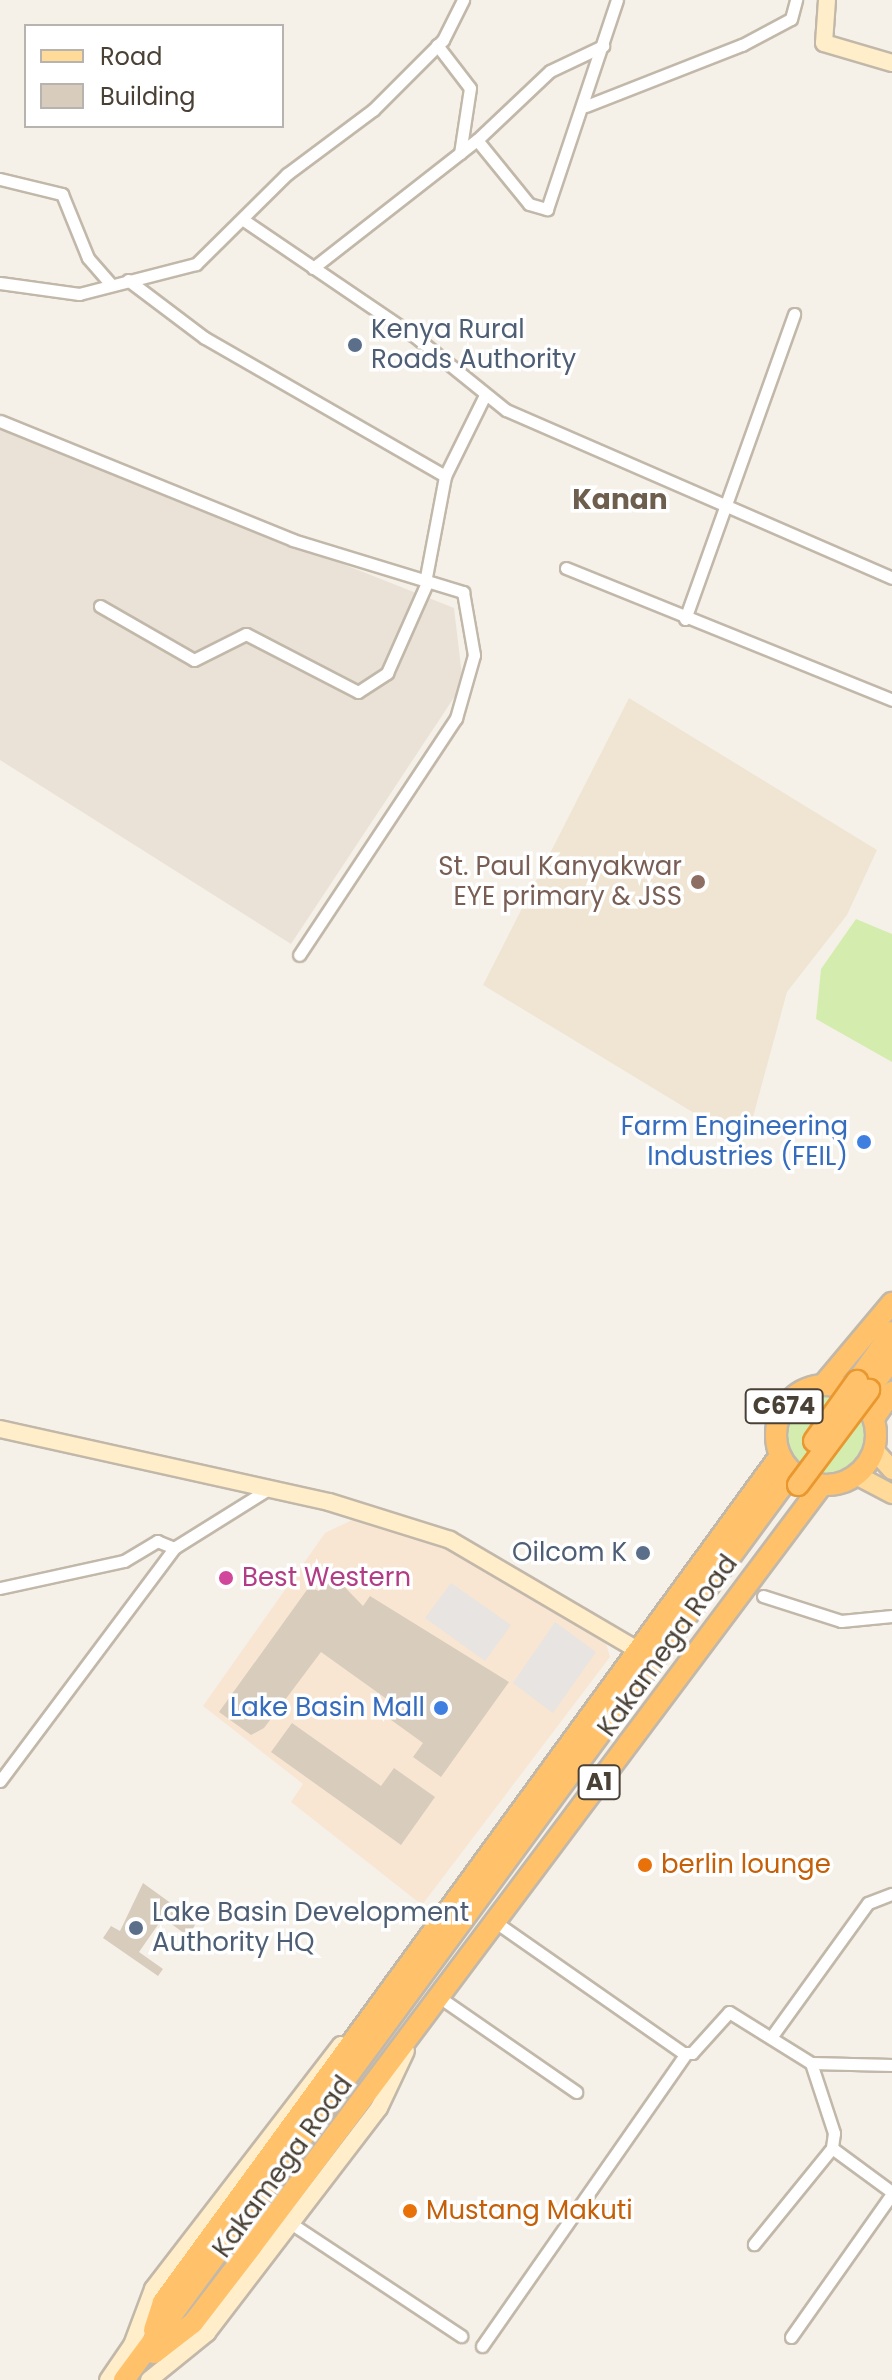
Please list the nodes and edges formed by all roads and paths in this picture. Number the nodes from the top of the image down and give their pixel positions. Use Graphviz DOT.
graph roads {
  1 [pos="463,0"];
  2 [pos="617,0"];
  3 [pos="796,0"];
  4 [pos="827,0"];
  5 [pos="437,45"];
  6 [pos="603,46"];
  7 [pos="892,63"];
  8 [pos="586,106"];
  9 [pos="477,140"];
  10 [pos="460,153"];
  11 [pos="0,179"];
  12 [pos="245,221"];
  13 [pos="313,268"];
  14 [pos="128,280"];
  15 [pos="0,283"];
  16 [pos="110,283"];
  17 [pos="794,314"];
  18 [pos="484,397"];
  19 [pos="0,421"];
  20 [pos="445,476"];
  21 [pos="728,505"];
  22 [pos="566,568"];
  23 [pos="892,578"];
  24 [pos="426,581"];
  25 [pos="100,606"];
  26 [pos="685,619"];
  27 [pos="892,700"];
  28 [pos="299,955"];
  29 [pos="892,1303"];
  30 [pos="892,1332"];
  31 [pos="892,1360"];
  32 [pos="824,1384"];
  33 [pos="892,1392"];
  34 [pos="874,1418"];
  35 [pos="0,1429"];
  36 [pos="874,1450"];
  37 [pos="780,1456"];
  38 [pos="892,1470"];
  39 [pos="856,1475"];
  40 [pos="822,1485"];
  41 [pos="270,1488"];
  42 [pos="892,1494"];
  43 [pos="174,1548"];
  44 [pos="0,1588"];
  45 [pos="763,1596"];
  46 [pos="892,1616"];
  47 [pos="641,1652"];
  48 [pos="0,1781"];
  49 [pos="892,1894"];
  50 [pos="494,1921"];
  51 [pos="439,1997"];
  52 [pos="386,2001"];
  53 [pos="419,2024"];
  54 [pos="772,2036"];
  55 [pos="686,2054"];
  56 [pos="811,2063"];
  57 [pos="892,2065"];
  58 [pos="576,2092"];
  59 [pos="832,2148"];
  60 [pos="892,2193"];
  61 [pos="292,2224"];
  62 [pos="754,2244"];
  63 [pos="461,2336"];
  64 [pos="791,2337"];
  65 [pos="482,2346"];
  66 [pos="151,2350"];
  67 [pos="108,2380"];
  68 [pos="124,2380"];
  69 [pos="134,2380"];
  70 [pos="149,2380"];
  1 -- 5 [label="street"];
  2 -- 6 [label="street"];
  3 -- 8 [label="street"];
  4 -- 7 [label="street"];
  5 -- 10 [label="street"];
  5 -- 12 [label="street"];
  6 -- 8 [label="street"];
  6 -- 9 [label="street"];
  8 -- 9 [label="street"];
  9 -- 10 [label="street"];
  10 -- 13 [label="street"];
  11 -- 16 [label="street"];
  12 -- 13 [label="street"];
  12 -- 14 [label="street"];
  13 -- 18 [label="street"];
  14 -- 16 [label="street"];
  14 -- 20 [label="street"];
  15 -- 16 [label="street"];
  17 -- 21 [label="street"];
  18 -- 20 [label="street"];
  18 -- 21 [label="street"];
  19 -- 24 [label="street"];
  20 -- 24 [label="street"];
  21 -- 23 [label="street"];
  21 -- 26 [label="street"];
  22 -- 26 [label="street"];
  24 -- 25 [label="street"];
  24 -- 28 [label="street"];
  26 -- 27 [label="street"];
  29 -- 32 [label="highway"];
  30 -- 66 [label="highway, Kakamega Road / A1, bridge"];
  31 -- 66 [label="highway, Kakamega Road / A1, bridge"];
  32 -- 34 [label="highway, C674"];
  32 -- 37 [label="highway, C674"];
  33 -- 34 [label="highway"];
  34 -- 36 [label="highway"];
  35 -- 41 [label="street"];
  36 -- 38 [label="main road"];
  36 -- 39 [label="highway"];
  37 -- 40 [label="highway, C674"];
  37 -- 47 [label="highway, A1"];
  39 -- 40 [label="highway"];
  39 -- 42 [label="main road"];
  40 -- 50 [label="highway, A1"];
  41 -- 43 [label="street"];
  41 -- 47 [label="street"];
  43 -- 44 [label="street"];
  43 -- 48 [label="street"];
  45 -- 46 [label="street"];
  47 -- 52 [label="highway, A1"];
  49 -- 54 [label="street"];
  50 -- 51 [label="highway, A1"];
  50 -- 55 [label="street"];
  51 -- 53 [label="highway, A1"];
  51 -- 58 [label="street"];
  52 -- 66 [label="highway, A1"];
  52 -- 67 [label="street"];
  53 -- 61 [label="street"];
  53 -- 66 [label="highway, A1"];
  54 -- 55 [label="street"];
  54 -- 56 [label="street"];
  55 -- 65 [label="street"];
  56 -- 57 [label="street"];
  56 -- 59 [label="street"];
  59 -- 60 [label="street"];
  59 -- 62 [label="street"];
  60 -- 64 [label="street"];
  61 -- 63 [label="street"];
  61 -- 70 [label="street"];
  66 -- 68 [label="highway, Kakamega Road / A1"];
  66 -- 69 [label="highway, A1"];
}
